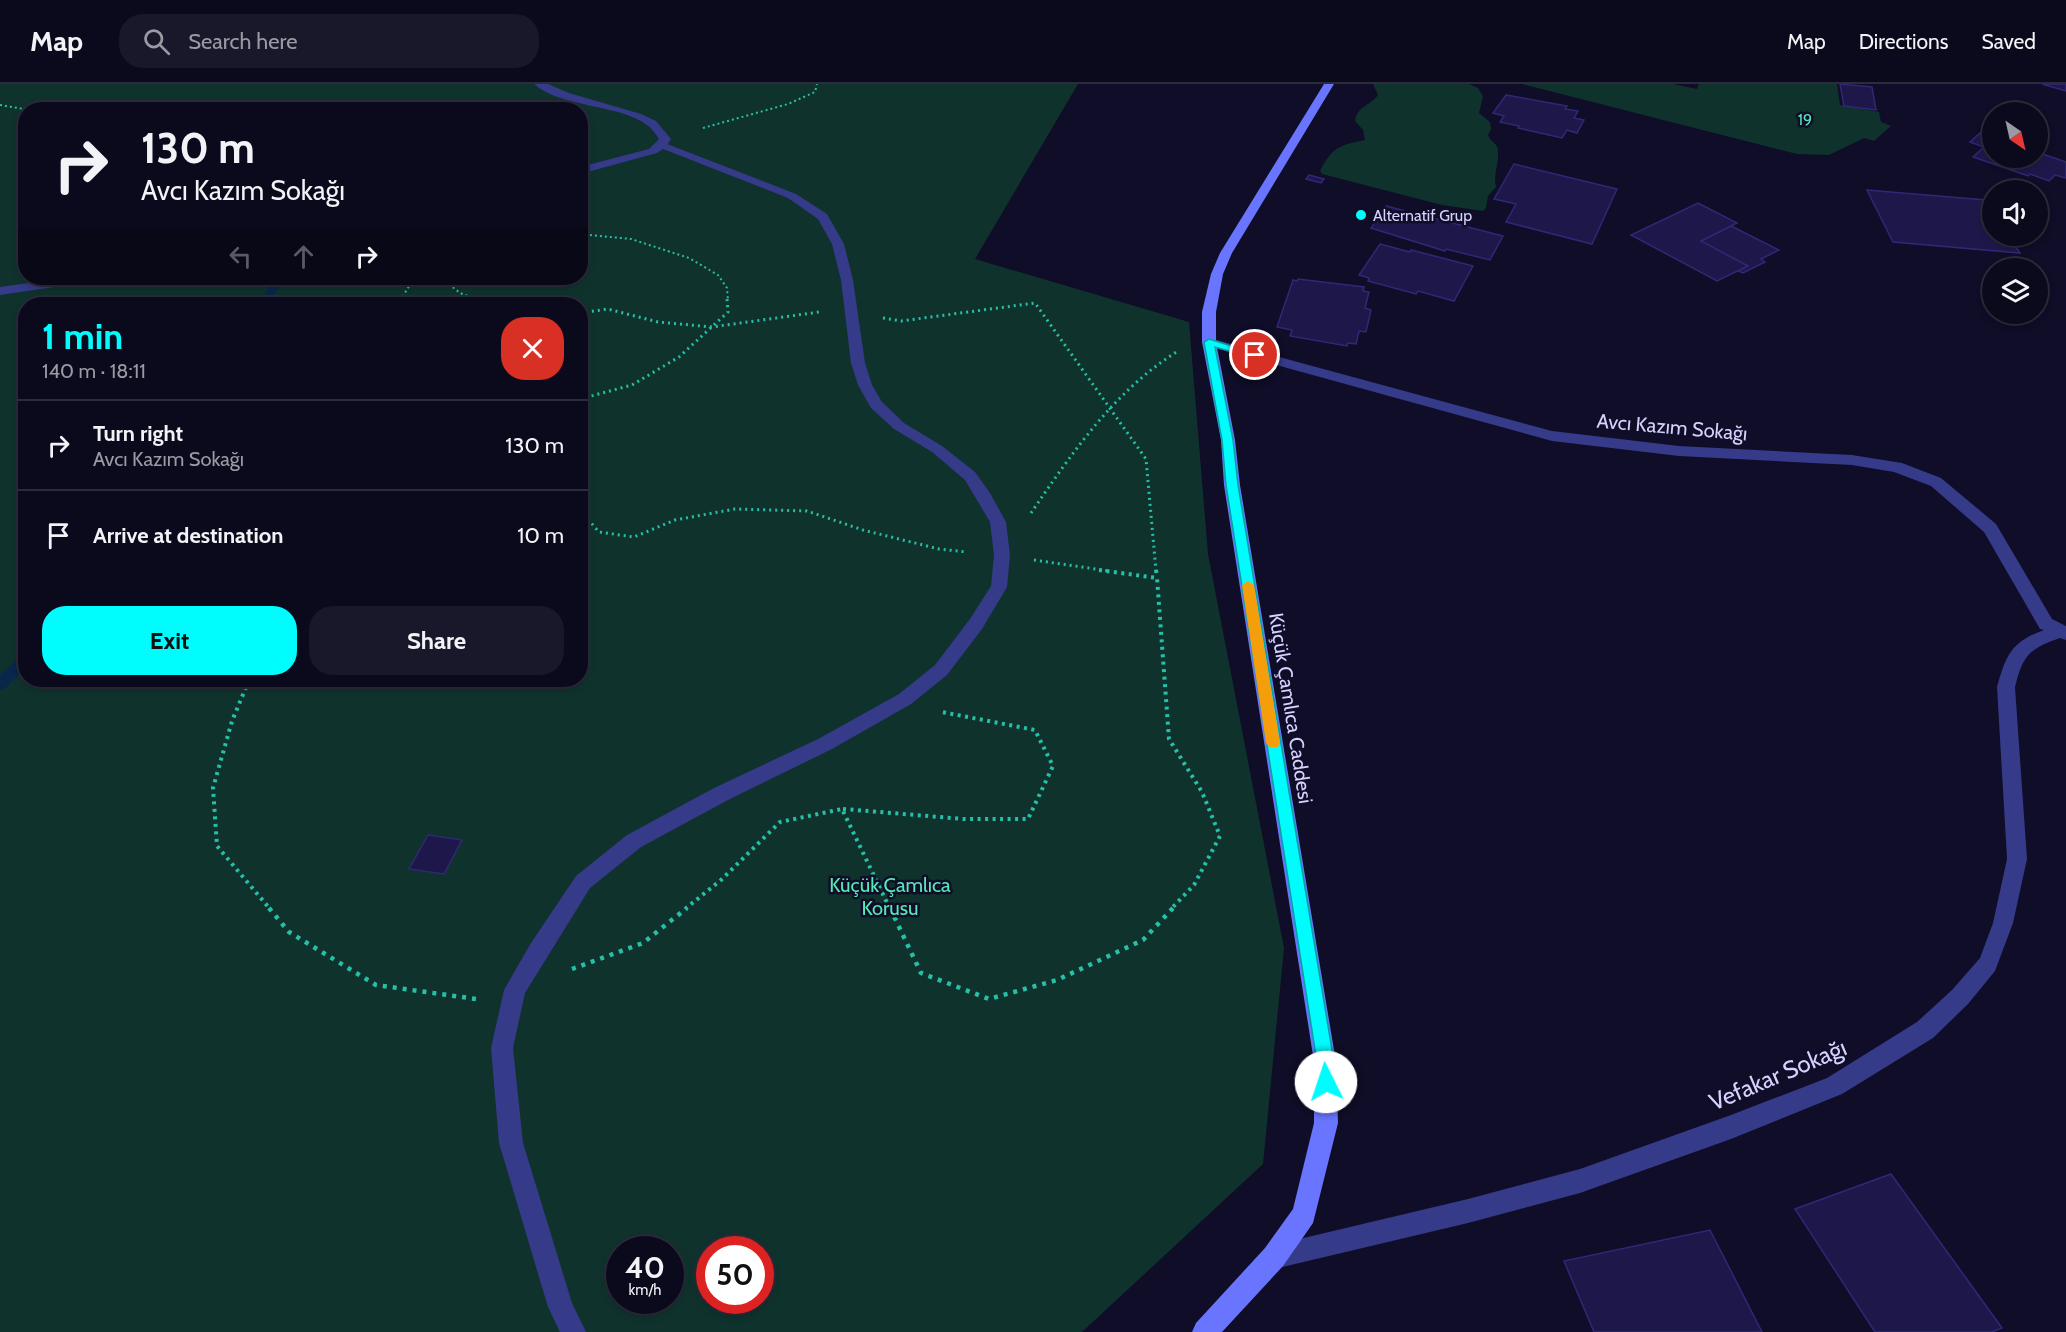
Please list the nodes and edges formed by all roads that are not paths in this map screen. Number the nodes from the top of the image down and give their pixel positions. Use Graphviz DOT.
graph roads {
  1 [pos="539,84"];
  2 [pos="1329,84"];
  3 [pos="587,102"];
  4 [pos="588,102"];
  5 [pos="663,142"];
  6 [pos="588,169"];
  7 [pos="41,285"];
  8 [pos="0,291"];
  9 [pos="1209,342"];
  10 [pos="2063,633"];
  11 [pos="1274,1257"];
  12 [pos="573,1332"];
  13 [pos="1205,1332"];
  1 -- 3 [label="street"];
  2 -- 9 [label="main road, Küçük Çamlıca Caddesi"];
  4 -- 5 [label="street"];
  5 -- 6 [label="street"];
  5 -- 12 [label="street"];
  7 -- 8 [label="street"];
  9 -- 10 [label="street, Avcı Kazım Sokağı"];
  9 -- 11 [label="main road, Küçük Çamlıca Caddesi"];
  10 -- 11 [label="street, Vefakar Sokağı"];
  11 -- 13 [label="main road, Küçük Çamlıca Caddesi"];
}
